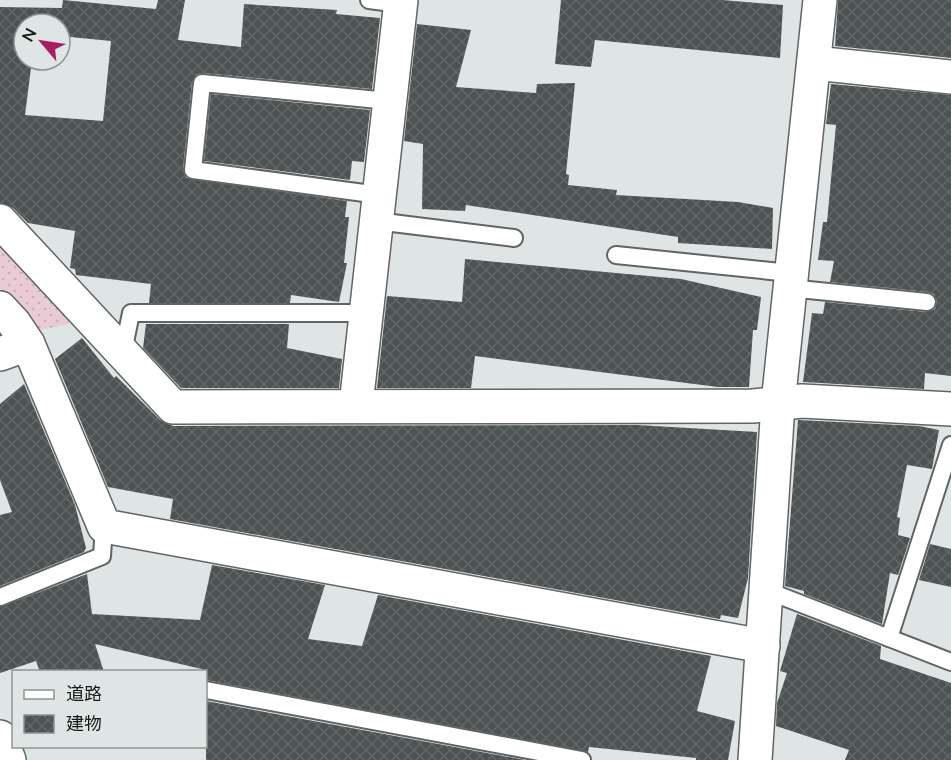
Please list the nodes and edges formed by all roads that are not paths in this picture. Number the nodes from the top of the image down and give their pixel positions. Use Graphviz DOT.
graph roads {
  1 [pos="820,0"];
  2 [pos="390,1"];
  3 [pos="814,63"];
  4 [pos="951,77"];
  5 [pos="390,101"];
  6 [pos="378,208"];
  7 [pos="0,221"];
  8 [pos="514,238"];
  9 [pos="616,255"];
  10 [pos="789,281"];
  11 [pos="927,302"];
  12 [pos="0,308"];
  13 [pos="366,314"];
  14 [pos="14,349"];
  15 [pos="123,352"];
  16 [pos="778,404"];
  17 [pos="356,405"];
  18 [pos="951,409"];
  19 [pos="951,445"];
  20 [pos="104,526"];
  21 [pos="768,591"];
  22 [pos="0,597"];
  23 [pos="889,638"];
  24 [pos="763,646"];
  25 [pos="951,662"];
  26 [pos="207,690"];
  27 [pos="0,737"];
  28 [pos="760,758"];
  29 [pos="9,760"];
  30 [pos="582,760"];
  1 -- 3 [label="street"];
  2 -- 5 [label="street"];
  3 -- 4 [label="street"];
  3 -- 10 [label="street"];
  5 -- 6 [label="street"];
  5 -- 6 [label="lane"];
  6 -- 8 [label="lane"];
  6 -- 13 [label="street"];
  7 -- 15 [label="street"];
  9 -- 10 [label="lane"];
  10 -- 11 [label="lane"];
  10 -- 16 [label="street"];
  12 -- 14 [label="street"];
  13 -- 15 [label="lane"];
  13 -- 17 [label="street"];
  14 -- 20 [label="street"];
  15 -- 17 [label="street"];
  16 -- 17 [label="street"];
  16 -- 18 [label="street"];
  16 -- 21 [label="street"];
  19 -- 23 [label="lane"];
  20 -- 22 [label="lane"];
  20 -- 24 [label="street"];
  21 -- 23 [label="lane"];
  21 -- 24 [label="street"];
  23 -- 25 [label="lane"];
  24 -- 28 [label="street"];
  26 -- 30 [label="lane"];
  27 -- 29 [label="street"];
}
